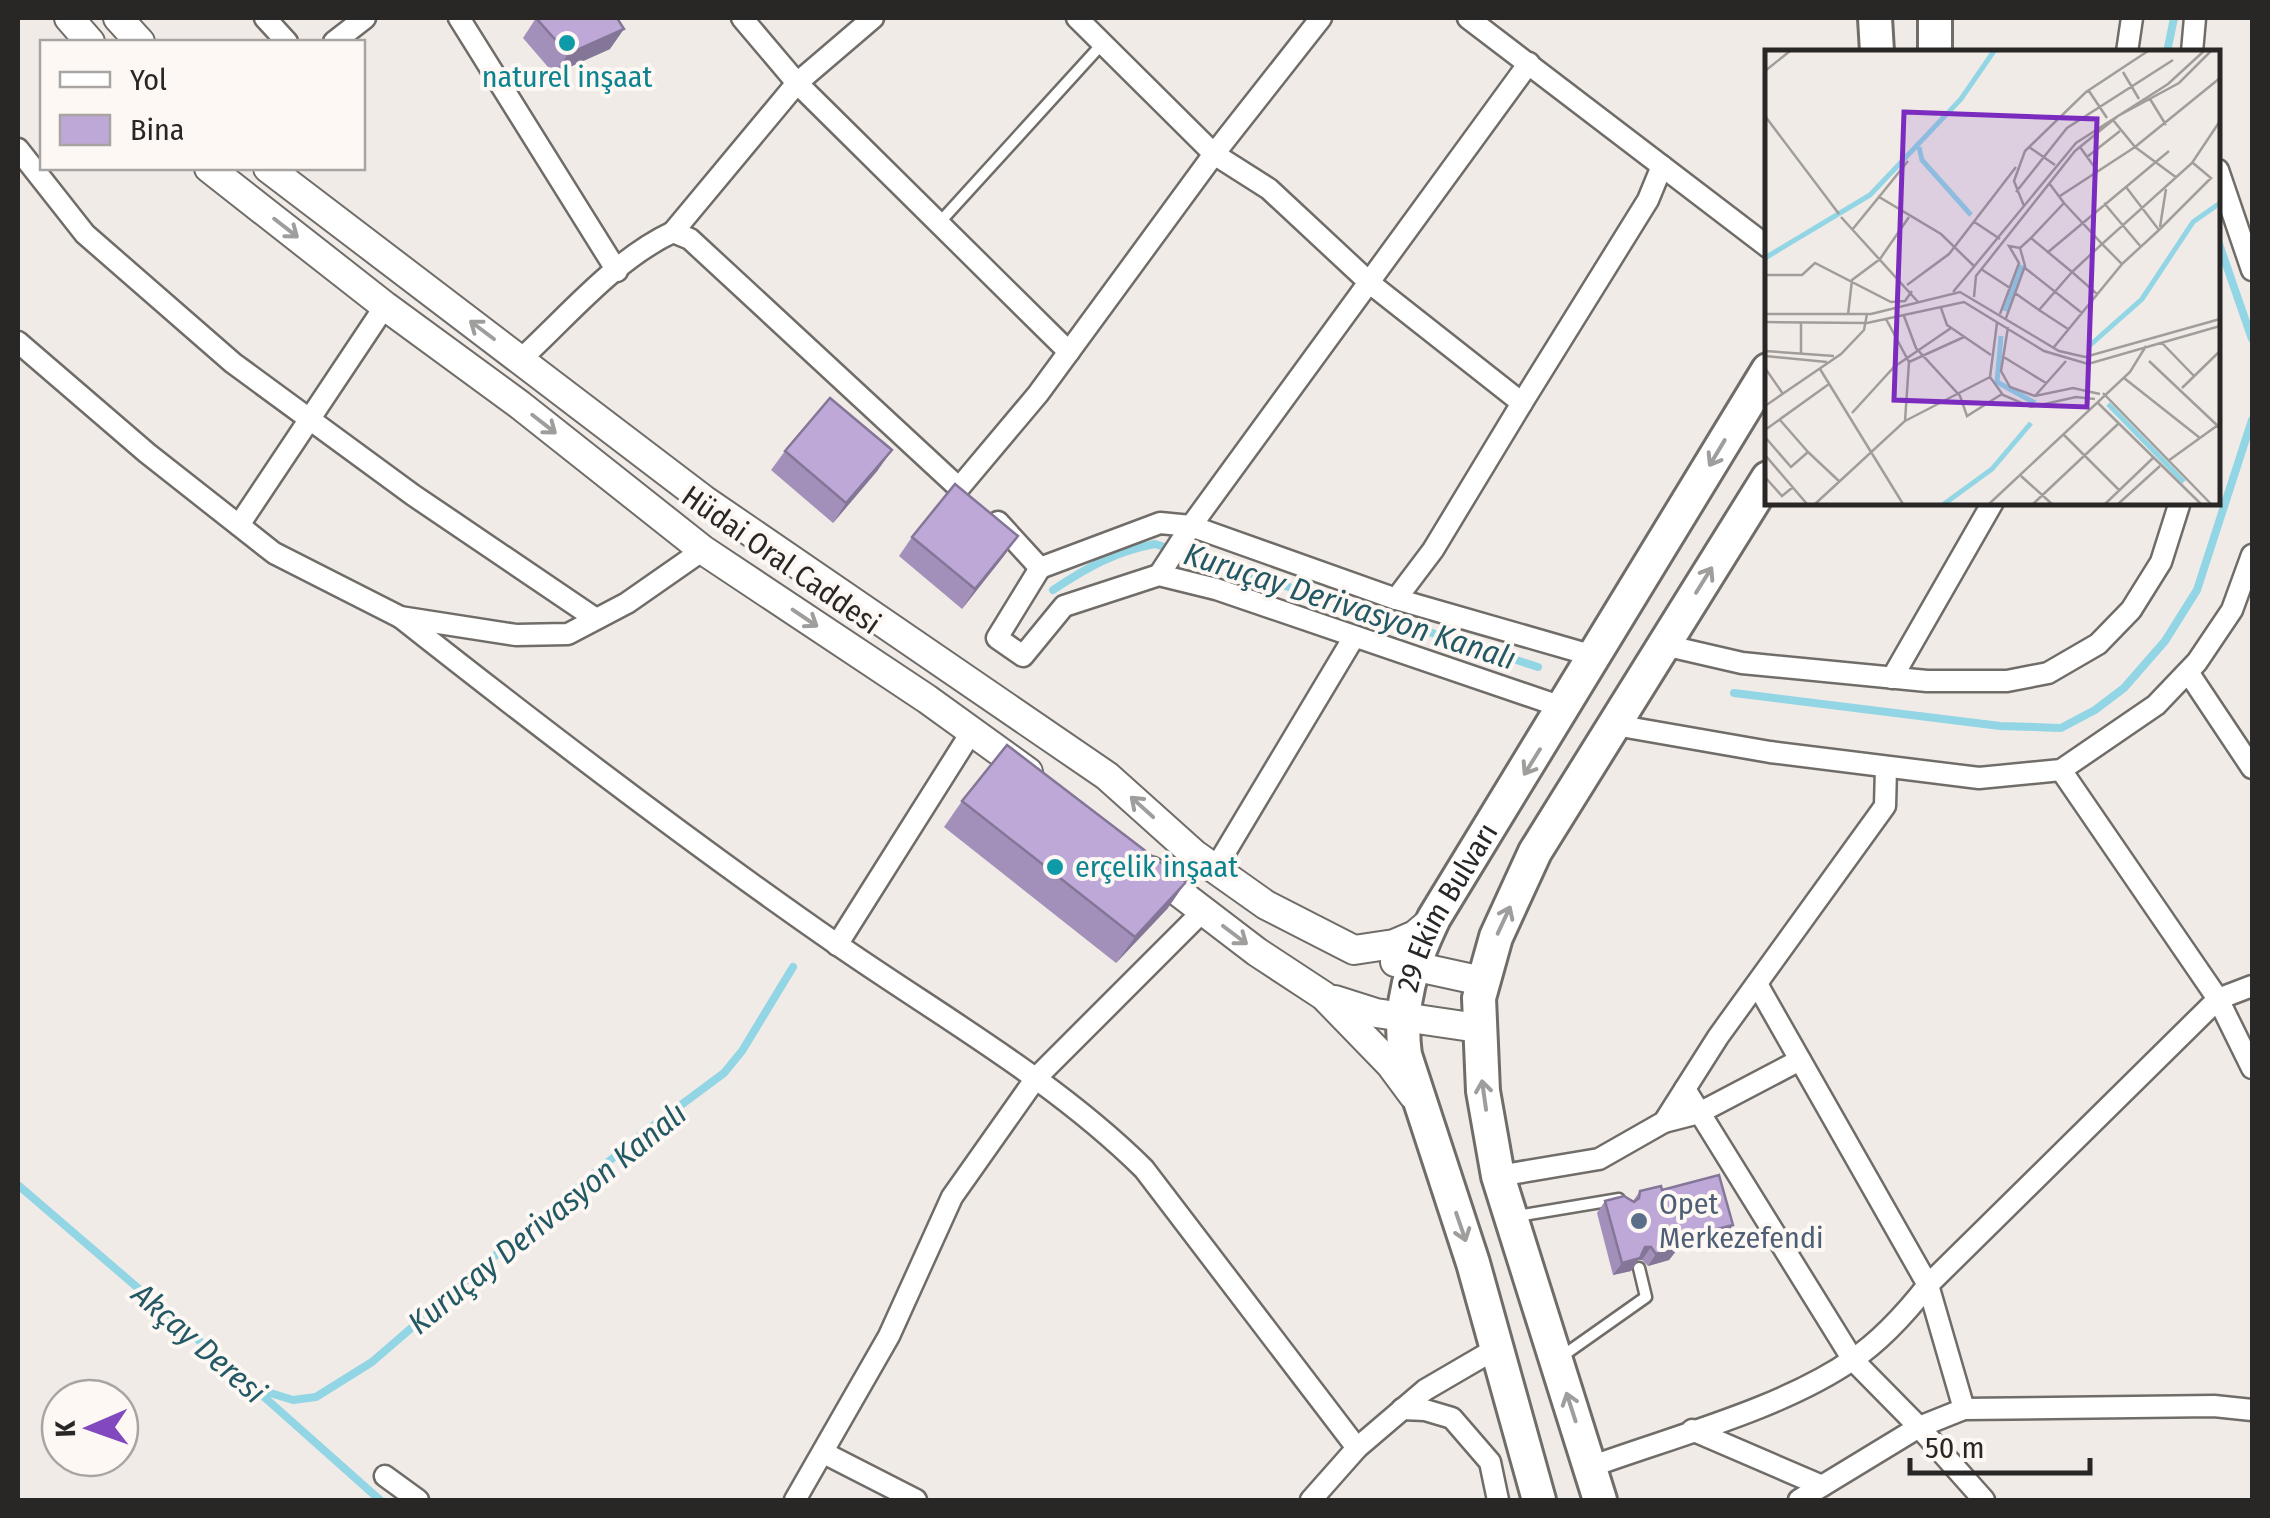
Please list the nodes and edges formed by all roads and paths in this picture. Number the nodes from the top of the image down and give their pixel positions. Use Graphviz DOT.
graph roads {
  1 [pos="69,18"];
  2 [pos="118,18"];
  3 [pos="265,18"];
  4 [pos="365,18"];
  5 [pos="458,18"];
  6 [pos="742,18"];
  7 [pos="873,18"];
  8 [pos="1077,18"];
  9 [pos="1321,18"];
  10 [pos="1468,18"];
  11 [pos="1875,18"];
  12 [pos="1935,18"];
  13 [pos="2132,18"];
  14 [pos="2195,18"];
  15 [pos="88,40"];
  16 [pos="138,40"];
  17 [pos="285,40"];
  18 [pos="337,40"];
  19 [pos="1103,44"];
  20 [pos="1876,50"];
  21 [pos="1935,50"];
  22 [pos="2127,50"];
  23 [pos="2192,50"];
  24 [pos="1529,63"];
  25 [pos="797,83"];
  26 [pos="18,149"];
  27 [pos="1214,154"];
  28 [pos="1662,166"];
  29 [pos="212,170"];
  30 [pos="271,170"];
  31 [pos="2220,176"];
  32 [pos="940,222"];
  33 [pos="672,232"];
  34 [pos="1765,246"];
  35 [pos="616,270"];
  36 [pos="2252,270"];
  37 [pos="1371,284"];
  38 [pos="385,306"];
  39 [pos="18,342"];
  40 [pos="1069,352"];
  41 [pos="522,360"];
  42 [pos="1765,375"];
  43 [pos="1522,403"];
  44 [pos="308,418"];
  45 [pos="1765,483"];
  46 [pos="972,500"];
  47 [pos="1991,505"];
  48 [pos="2179,505"];
  49 [pos="239,525"];
  50 [pos="1188,531"];
  51 [pos="703,550"];
  52 [pos="2252,554"];
  53 [pos="1040,568"];
  54 [pos="1163,570"];
  55 [pos="1396,599"];
  56 [pos="400,617"];
  57 [pos="596,619"];
  58 [pos="1354,638"];
  59 [pos="1664,644"];
  60 [pos="1594,656"];
  61 [pos="2188,672"];
  62 [pos="1892,678"];
  63 [pos="1565,708"];
  64 [pos="1614,724"];
  65 [pos="972,731"];
  66 [pos="1886,768"];
  67 [pos="2252,768"];
  68 [pos="2062,770"];
  69 [pos="1048,786"];
  70 [pos="1123,848"];
  71 [pos="1215,868"];
  72 [pos="1203,911"];
  73 [pos="1434,918"];
  74 [pos="837,944"];
  75 [pos="1344,946"];
  76 [pos="1413,968"];
  77 [pos="1482,981"];
  78 [pos="1757,984"];
  79 [pos="2252,986"];
  80 [pos="1324,996"];
  81 [pos="2218,999"];
  82 [pos="1402,1017"];
  83 [pos="1478,1028"];
  84 [pos="1800,1060"];
  85 [pos="2252,1068"];
  86 [pos="1036,1078"];
  87 [pos="1684,1090"];
  88 [pos="1418,1101"];
  89 [pos="1699,1113"];
  90 [pos="1664,1122"];
  91 [pos="1498,1176"];
  92 [pos="1624,1206"];
  93 [pos="1511,1217"];
  94 [pos="1639,1268"];
  95 [pos="1928,1285"];
  96 [pos="1497,1348"];
  97 [pos="1556,1360"];
  98 [pos="1852,1360"];
  99 [pos="1964,1408"];
  100 [pos="1402,1409"];
  101 [pos="2252,1410"];
  102 [pos="1919,1427"];
  103 [pos="1692,1430"];
  104 [pos="1358,1448"];
  105 [pos="824,1454"];
  106 [pos="1590,1467"];
  107 [pos="385,1476"];
  108 [pos="1822,1486"];
  109 [pos="418,1500"];
  110 [pos="795,1500"];
  111 [pos="916,1500"];
  112 [pos="1310,1500"];
  113 [pos="1498,1500"];
  114 [pos="1539,1500"];
  115 [pos="1600,1500"];
  116 [pos="1799,1500"];
  117 [pos="1984,1500"];
  1 -- 15 [label="street"];
  2 -- 16 [label="street"];
  3 -- 17 [label="street"];
  4 -- 18 [label="street"];
  5 -- 35 [label="street"];
  6 -- 25 [label="street"];
  7 -- 25 [label="street"];
  8 -- 19 [label="street"];
  9 -- 27 [label="street"];
  10 -- 24 [label="street"];
  11 -- 20 [label="main road"];
  12 -- 21 [label="main road"];
  13 -- 22 [label="street"];
  14 -- 23 [label="street"];
  19 -- 27 [label="street"];
  19 -- 32 [label="lane"];
  24 -- 28 [label="street"];
  24 -- 37 [label="street"];
  25 -- 32 [label="street"];
  25 -- 33 [label="street"];
  26 -- 44 [label="street"];
  27 -- 37 [label="street"];
  27 -- 40 [label="street"];
  28 -- 34 [label="street"];
  28 -- 43 [label="street"];
  29 -- 38 [label="street, Hüdai Oral Caddesi, one-way"];
  41 -- 30 [label="street, Hüdai Oral Caddesi, one-way"];
  31 -- 36 [label="street"];
  32 -- 40 [label="street"];
  33 -- 35 [label="street"];
  33 -- 46 [label="street"];
  35 -- 41 [label="street"];
  37 -- 43 [label="street"];
  37 -- 50 [label="street"];
  38 -- 44 [label="street"];
  38 -- 51 [label="street, Hüdai Oral Caddesi, one-way"];
  39 -- 49 [label="street"];
  40 -- 46 [label="street"];
  71 -- 41 [label="street, Hüdai Oral Caddesi, one-way"];
  42 -- 60 [label="main road, 29 Ekim Bulvarı, one-way"];
  43 -- 55 [label="street"];
  44 -- 49 [label="street"];
  44 -- 57 [label="street"];
  59 -- 45 [label="main road, 29 Ekim Bulvarı, one-way"];
  46 -- 53 [label="street"];
  47 -- 62 [label="street"];
  48 -- 62 [label="street"];
  49 -- 56 [label="street"];
  50 -- 53 [label="street"];
  50 -- 54 [label="street"];
  50 -- 55 [label="street"];
  51 -- 57 [label="street"];
  51 -- 65 [label="street, Hüdai Oral Caddesi, one-way"];
  52 -- 61 [label="street"];
  53 -- 54 [label="street"];
  54 -- 58 [label="street"];
  55 -- 60 [label="street"];
  56 -- 57 [label="street"];
  56 -- 74 [label="street"];
  58 -- 63 [label="street"];
  58 -- 71 [label="street"];
  59 -- 62 [label="street"];
  59 -- 64 [label="main road, 29 Ekim Bulvarı"];
  60 -- 63 [label="main road, 29 Ekim Bulvarı"];
  61 -- 67 [label="street"];
  61 -- 68 [label="street"];
  63 -- 73 [label="main road, 29 Ekim Bulvarı, one-way"];
  64 -- 66 [label="street"];
  77 -- 64 [label="main road, 29 Ekim Bulvarı, one-way"];
  65 -- 69 [label="street, Hüdai Oral Caddesi"];
  65 -- 74 [label="street"];
  66 -- 68 [label="street"];
  66 -- 78 [label="street"];
  68 -- 81 [label="street"];
  70 -- 72 [label="street"];
  71 -- 75 [label="street, Hüdai Oral Caddesi"];
  72 -- 80 [label="street, one-way"];
  72 -- 86 [label="street"];
  73 -- 75 [label="street"];
  73 -- 76 [label="main road, 29 Ekim Bulvarı"];
  74 -- 86 [label="street"];
  75 -- 76 [label="street, Hüdai Oral Caddesi"];
  76 -- 77 [label="street, Hüdai Oral Caddesi"];
  76 -- 82 [label="main road, 29 Ekim Bulvarı"];
  77 -- 83 [label="main road, 29 Ekim Bulvarı"];
  78 -- 84 [label="street"];
  78 -- 87 [label="street"];
  79 -- 81 [label="street"];
  80 -- 82 [label="street"];
  80 -- 88 [label="street"];
  81 -- 85 [label="street"];
  81 -- 95 [label="street"];
  82 -- 83 [label="street"];
  82 -- 88 [label="main road, 29 Ekim Bulvarı"];
  91 -- 83 [label="main road, 29 Ekim Bulvarı, one-way"];
  84 -- 89 [label="street"];
  84 -- 95 [label="street"];
  86 -- 104 [label="street"];
  86 -- 105 [label="street"];
  87 -- 89 [label="street"];
  87 -- 90 [label="street"];
  88 -- 96 [label="main road, 29 Ekim Bulvarı, one-way"];
  89 -- 90 [label="street"];
  89 -- 98 [label="street"];
  90 -- 91 [label="street"];
  91 -- 93 [label="main road, 29 Ekim Bulvarı"];
  92 -- 93 [label="lane"];
  93 -- 97 [label="main road, 29 Ekim Bulvarı"];
  94 -- 97 [label="lane"];
  95 -- 98 [label="street"];
  95 -- 99 [label="street"];
  96 -- 100 [label="street"];
  96 -- 114 [label="main road, 29 Ekim Bulvarı"];
  106 -- 97 [label="main road, 29 Ekim Bulvarı, one-way"];
  98 -- 102 [label="street"];
  98 -- 103 [label="street"];
  99 -- 101 [label="street"];
  99 -- 102 [label="street"];
  100 -- 104 [label="street"];
  100 -- 113 [label="street"];
  102 -- 108 [label="street"];
  102 -- 117 [label="street"];
  103 -- 106 [label="street"];
  103 -- 108 [label="street"];
  104 -- 112 [label="street"];
  105 -- 110 [label="street"];
  105 -- 111 [label="street"];
  106 -- 115 [label="main road, 29 Ekim Bulvarı"];
  107 -- 109 [label="street"];
  108 -- 116 [label="street"];
}
